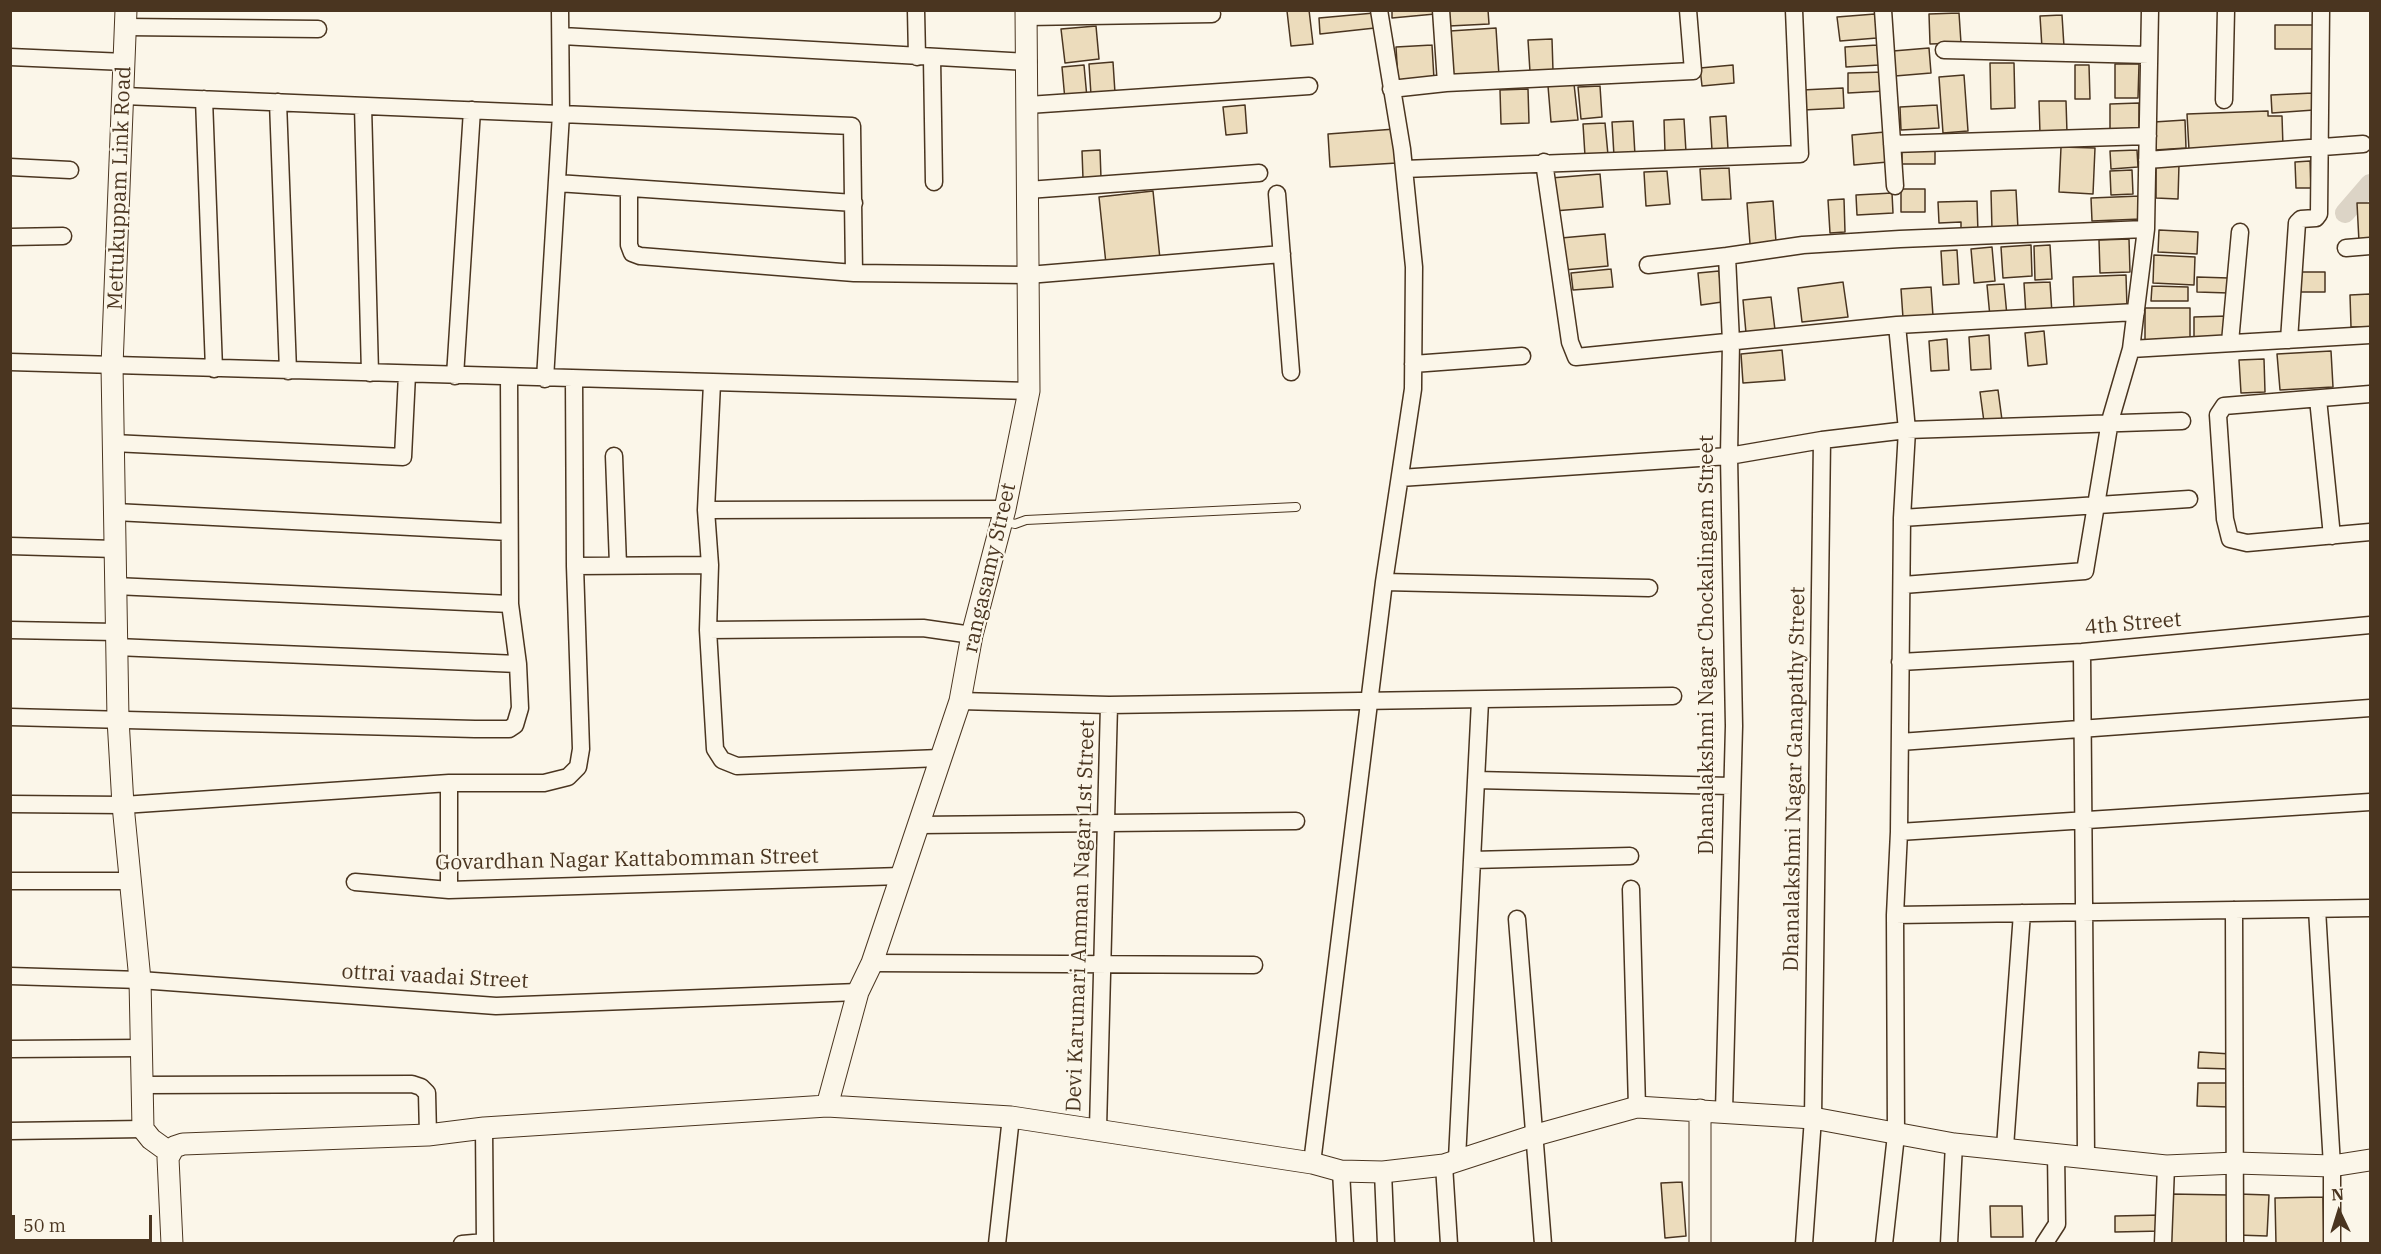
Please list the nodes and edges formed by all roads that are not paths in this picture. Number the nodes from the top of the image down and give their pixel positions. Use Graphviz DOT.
graph roads {
  1 [pos="560,10"];
  2 [pos="916,10"];
  3 [pos="1379,10"];
  4 [pos="1441,10"];
  5 [pos="1688,10"];
  6 [pos="1794,10"];
  7 [pos="1883,10"];
  8 [pos="2150,10"];
  9 [pos="2226,10"];
  10 [pos="2321,10"];
  11 [pos="1026,14"];
  12 [pos="1212,14"];
  13 [pos="126,19"];
  14 [pos="318,29"];
  15 [pos="562,36"];
  16 [pos="1944,50"];
  17 [pos="2150,55"];
  18 [pos="10,57"];
  19 [pos="924,57"];
  20 [pos="125,62"];
  21 [pos="1028,62"];
  22 [pos="1446,82"];
  23 [pos="1309,86"];
  24 [pos="1391,89"];
  25 [pos="124,96"];
  26 [pos="204,99"];
  27 [pos="2224,100"];
  28 [pos="278,102"];
  29 [pos="1028,105"];
  30 [pos="363,106"];
  31 [pos="472,110"];
  32 [pos="561,114"];
  33 [pos="2148,136"];
  34 [pos="1892,144"];
  35 [pos="2363,144"];
  36 [pos="2322,148"];
  37 [pos="2147,160"];
  38 [pos="1544,162"];
  39 [pos="10,167"];
  40 [pos="1404,169"];
  41 [pos="70,170"];
  42 [pos="1258,173"];
  43 [pos="934,182"];
  44 [pos="557,183"];
  45 [pos="1895,186"];
  46 [pos="629,188"];
  47 [pos="1028,190"];
  48 [pos="1277,194"];
  49 [pos="854,203"];
  50 [pos="2145,229"];
  51 [pos="2240,232"];
  52 [pos="63,236"];
  53 [pos="10,237"];
  54 [pos="2370,246"];
  55 [pos="2346,248"];
  56 [pos="1282,254"];
  57 [pos="1727,256"];
  58 [pos="1648,265"];
  59 [pos="854,273"];
  60 [pos="1028,275"];
  61 [pos="2136,312"];
  62 [pos="1897,325"];
  63 [pos="2370,335"];
  64 [pos="2289,340"];
  65 [pos="1731,342"];
  66 [pos="2230,342"];
  67 [pos="2131,350"];
  68 [pos="1522,356"];
  69 [pos="10,362"];
  70 [pos="1413,364"];
  71 [pos="112,366"];
  72 [pos="214,369"];
  73 [pos="288,371"];
  74 [pos="1291,372"];
  75 [pos="370,373"];
  76 [pos="407,374"];
  77 [pos="455,376"];
  78 [pos="509,377"];
  79 [pos="545,378"];
  80 [pos="574,379"];
  81 [pos="712,383"];
  82 [pos="1029,391"];
  83 [pos="2370,394"];
  84 [pos="2318,399"];
  85 [pos="2110,421"];
  86 [pos="2182,421"];
  87 [pos="1907,430"];
  88 [pos="1822,440"];
  89 [pos="113,443"];
  90 [pos="614,456"];
  91 [pos="1730,456"];
  92 [pos="1400,478"];
  93 [pos="2189,499"];
  94 [pos="2096,506"];
  95 [pos="1296,507"];
  96 [pos="706,510"];
  97 [pos="115,512"];
  98 [pos="1003,515"];
  99 [pos="1902,518"];
  100 [pos="509,532"];
  101 [pos="2370,532"];
  102 [pos="2332,536"];
  103 [pos="10,546"];
  104 [pos="115,549"];
  105 [pos="618,565"];
  106 [pos="710,565"];
  107 [pos="575,566"];
  108 [pos="1384,582"];
  109 [pos="1903,585"];
  110 [pos="116,586"];
  111 [pos="1649,588"];
  112 [pos="510,604"];
  113 [pos="2370,625"];
  114 [pos="10,630"];
  115 [pos="708,630"];
  116 [pos="972,635"];
  117 [pos="116,639"];
  118 [pos="2082,652"];
  119 [pos="1900,662"];
  120 [pos="518,664"];
  121 [pos="1673,696"];
  122 [pos="1369,700"];
  123 [pos="960,701"];
  124 [pos="1480,701"];
  125 [pos="1109,705"];
  126 [pos="2370,708"];
  127 [pos="10,717"];
  128 [pos="117,719"];
  129 [pos="2082,730"];
  130 [pos="1900,742"];
  131 [pos="940,758"];
  132 [pos="1476,780"];
  133 [pos="449,783"];
  134 [pos="1731,786"];
  135 [pos="2370,802"];
  136 [pos="10,804"];
  137 [pos="123,805"];
  138 [pos="1296,821"];
  139 [pos="2083,821"];
  140 [pos="1106,822"];
  141 [pos="919,825"];
  142 [pos="1899,832"];
  143 [pos="1630,856"];
  144 [pos="1472,860"];
  145 [pos="901,876"];
  146 [pos="10,881"];
  147 [pos="130,881"];
  148 [pos="355,882"];
  149 [pos="449,890"];
  150 [pos="1631,890"];
  151 [pos="2370,908"];
  152 [pos="2317,909"];
  153 [pos="2234,910"];
  154 [pos="2084,912"];
  155 [pos="2022,913"];
  156 [pos="1895,915"];
  157 [pos="1517,919"];
  158 [pos="872,963"];
  159 [pos="1100,964"];
  160 [pos="1254,965"];
  161 [pos="10,976"];
  162 [pos="140,980"];
  163 [pos="858,992"];
  164 [pos="142,1048"];
  165 [pos="10,1049"];
  166 [pos="144,1084"];
  167 [pos="827,1106"];
  168 [pos="1637,1107"];
  169 [pos="1700,1110"];
  170 [pos="1724,1111"];
  171 [pos="1011,1117"];
  172 [pos="1813,1118"];
  173 [pos="484,1128"];
  174 [pos="1098,1128"];
  175 [pos="143,1129"];
  176 [pos="10,1131"];
  177 [pos="428,1135"];
  178 [pos="1536,1135"];
  179 [pos="1896,1135"];
  180 [pos="1954,1144"];
  181 [pos="2005,1148"];
  182 [pos="169,1152"];
  183 [pos="2056,1153"];
  184 [pos="2086,1155"];
  185 [pos="2370,1160"];
  186 [pos="1450,1162"];
  187 [pos="1312,1163"];
  188 [pos="2236,1163"];
  189 [pos="2166,1166"];
  190 [pos="2332,1166"];
  191 [pos="1341,1171"];
  192 [pos="1383,1172"];
  193 [pos="485,1243"];
  194 [pos="172,1244"];
  195 [pos="462,1244"];
  196 [pos="998,1244"];
  197 [pos="1345,1244"];
  198 [pos="1386,1244"];
  199 [pos="1449,1244"];
  200 [pos="1543,1244"];
  201 [pos="1700,1244"];
  202 [pos="1804,1244"];
  203 [pos="1884,1244"];
  204 [pos="1949,1244"];
  205 [pos="2044,1244"];
  206 [pos="2163,1244"];
  207 [pos="2235,1244"];
  208 [pos="2332,1244"];
  1 -- 15 [label="street"];
  2 -- 19 [label="street"];
  3 -- 24 [label="street"];
  4 -- 22 [label="street"];
  5 -- 22 [label="street"];
  6 -- 38 [label="street"];
  7 -- 34 [label="street"];
  8 -- 17 [label="street"];
  9 -- 27 [label="street"];
  10 -- 36 [label="street"];
  11 -- 12 [label="street"];
  11 -- 21 [label="street, rangasamy Street"];
  13 -- 14 [label="street"];
  13 -- 20 [label="street, Mettukuppam Link Road"];
  15 -- 19 [label="street"];
  15 -- 32 [label="street"];
  16 -- 17 [label="street"];
  17 -- 33 [label="street"];
  18 -- 20 [label="street"];
  19 -- 21 [label="street"];
  19 -- 43 [label="street"];
  20 -- 25 [label="street, Mettukuppam Link Road"];
  21 -- 29 [label="street, rangasamy Street"];
  22 -- 24 [label="street"];
  23 -- 29 [label="street"];
  24 -- 40 [label="street"];
  25 -- 26 [label="street"];
  25 -- 71 [label="street, Mettukuppam Link Road"];
  26 -- 28 [label="street"];
  26 -- 72 [label="street"];
  28 -- 30 [label="street"];
  28 -- 73 [label="street"];
  29 -- 47 [label="street, rangasamy Street"];
  30 -- 31 [label="street"];
  30 -- 75 [label="street"];
  31 -- 32 [label="street"];
  31 -- 77 [label="street"];
  32 -- 44 [label="street"];
  32 -- 49 [label="street"];
  33 -- 34 [label="street"];
  33 -- 37 [label="street"];
  34 -- 45 [label="street"];
  35 -- 36 [label="street"];
  36 -- 37 [label="street"];
  36 -- 64 [label="street"];
  37 -- 50 [label="street"];
  38 -- 40 [label="street"];
  38 -- 65 [label="street"];
  39 -- 41 [label="street"];
  40 -- 70 [label="street"];
  42 -- 47 [label="street"];
  44 -- 46 [label="street"];
  44 -- 79 [label="street"];
  46 -- 49 [label="street"];
  46 -- 59 [label="street"];
  47 -- 60 [label="street, rangasamy Street"];
  48 -- 56 [label="street"];
  49 -- 59 [label="street"];
  50 -- 57 [label="street"];
  50 -- 61 [label="street"];
  51 -- 66 [label="street"];
  52 -- 53 [label="street"];
  54 -- 55 [label="street"];
  56 -- 60 [label="street"];
  56 -- 74 [label="street"];
  57 -- 58 [label="street"];
  57 -- 65 [label="street, Dhanalakshmi Nagar Chockalingam Street"];
  59 -- 60 [label="street"];
  60 -- 82 [label="street, rangasamy Street"];
  61 -- 62 [label="street"];
  61 -- 67 [label="street"];
  62 -- 65 [label="street"];
  62 -- 87 [label="street"];
  63 -- 64 [label="street"];
  64 -- 66 [label="street"];
  65 -- 91 [label="street, Dhanalakshmi Nagar Chockalingam Street"];
  66 -- 67 [label="street"];
  67 -- 85 [label="street"];
  68 -- 70 [label="street"];
  69 -- 71 [label="street"];
  70 -- 92 [label="street"];
  71 -- 72 [label="street"];
  71 -- 89 [label="street, Mettukuppam Link Road"];
  72 -- 73 [label="street"];
  73 -- 75 [label="street"];
  75 -- 76 [label="street"];
  76 -- 77 [label="street"];
  76 -- 89 [label="street"];
  77 -- 78 [label="street"];
  78 -- 79 [label="street"];
  78 -- 100 [label="street"];
  79 -- 80 [label="street"];
  80 -- 81 [label="street"];
  80 -- 107 [label="street"];
  81 -- 82 [label="street"];
  81 -- 96 [label="street"];
  82 -- 98 [label="street, rangasamy Street"];
  83 -- 84 [label="street"];
  84 -- 102 [label="street"];
  84 -- 102 [label="street"];
  85 -- 86 [label="street"];
  85 -- 87 [label="street"];
  85 -- 94 [label="street"];
  87 -- 88 [label="street"];
  87 -- 99 [label="street"];
  88 -- 91 [label="street"];
  88 -- 172 [label="street, Dhanalakshmi Nagar Ganapathy Street"];
  89 -- 97 [label="street, Mettukuppam Link Road"];
  90 -- 105 [label="street"];
  91 -- 92 [label="street"];
  91 -- 134 [label="street, Dhanalakshmi Nagar Chockalingam Street"];
  92 -- 108 [label="street"];
  93 -- 94 [label="street"];
  94 -- 99 [label="street"];
  94 -- 109 [label="street"];
  95 -- 98 [label="lane"];
  96 -- 98 [label="street"];
  96 -- 106 [label="street"];
  97 -- 100 [label="street"];
  97 -- 104 [label="street, Mettukuppam Link Road"];
  98 -- 116 [label="street, rangasamy Street"];
  99 -- 109 [label="street"];
  100 -- 112 [label="street"];
  101 -- 102 [label="street"];
  103 -- 104 [label="street"];
  104 -- 110 [label="street, Mettukuppam Link Road"];
  105 -- 106 [label="street"];
  105 -- 107 [label="street"];
  106 -- 115 [label="street"];
  107 -- 133 [label="street"];
  108 -- 111 [label="street"];
  108 -- 122 [label="street"];
  109 -- 119 [label="street"];
  110 -- 112 [label="street"];
  110 -- 117 [label="street, Mettukuppam Link Road"];
  112 -- 120 [label="street"];
  113 -- 118 [label="street, 4th Street"];
  114 -- 117 [label="street"];
  115 -- 116 [label="street"];
  115 -- 131 [label="street"];
  116 -- 123 [label="street, rangasamy Street"];
  117 -- 120 [label="street"];
  117 -- 128 [label="street, Mettukuppam Link Road"];
  118 -- 119 [label="street, 4th Street"];
  118 -- 129 [label="street"];
  119 -- 130 [label="street"];
  120 -- 128 [label="street"];
  121 -- 124 [label="street"];
  122 -- 124 [label="street"];
  122 -- 125 [label="street"];
  122 -- 187 [label="street"];
  123 -- 125 [label="street"];
  123 -- 131 [label="street, rangasamy Street"];
  124 -- 132 [label="street"];
  125 -- 140 [label="street, Devi Karumari Amman Nagar 1st Street"];
  126 -- 129 [label="street"];
  127 -- 128 [label="street"];
  128 -- 137 [label="street, Mettukuppam Link Road"];
  129 -- 130 [label="street"];
  129 -- 139 [label="street"];
  130 -- 142 [label="street"];
  131 -- 141 [label="street, rangasamy Street"];
  132 -- 134 [label="street"];
  132 -- 144 [label="street"];
  133 -- 137 [label="street"];
  133 -- 149 [label="street"];
  134 -- 170 [label="street, Dhanalakshmi Nagar Chockalingam Street"];
  135 -- 139 [label="street"];
  136 -- 137 [label="street"];
  137 -- 147 [label="street, Mettukuppam Link Road"];
  138 -- 140 [label="street"];
  139 -- 142 [label="street"];
  139 -- 154 [label="street"];
  140 -- 141 [label="street"];
  140 -- 159 [label="street, Devi Karumari Amman Nagar 1st Street"];
  141 -- 145 [label="street, rangasamy Street"];
  142 -- 156 [label="street"];
  143 -- 144 [label="street"];
  144 -- 186 [label="street"];
  145 -- 149 [label="street, Govardhan Nagar Kattabomman Street"];
  145 -- 158 [label="street, rangasamy Street"];
  146 -- 147 [label="street"];
  147 -- 162 [label="street, Mettukuppam Link Road"];
  148 -- 149 [label="street, Govardhan Nagar Kattabomman Street"];
  150 -- 168 [label="street"];
  151 -- 152 [label="street"];
  152 -- 153 [label="street"];
  152 -- 190 [label="street"];
  153 -- 154 [label="street"];
  153 -- 188 [label="street"];
  154 -- 155 [label="street"];
  154 -- 184 [label="street"];
  155 -- 156 [label="street"];
  155 -- 181 [label="street"];
  156 -- 179 [label="street"];
  157 -- 178 [label="street"];
  158 -- 159 [label="street"];
  158 -- 163 [label="street, rangasamy Street"];
  159 -- 160 [label="street"];
  159 -- 174 [label="street, Devi Karumari Amman Nagar 1st Street"];
  161 -- 162 [label="street, ottrai vaadai Street"];
  162 -- 163 [label="street, ottrai vaadai Street"];
  162 -- 164 [label="street, Mettukuppam Link Road"];
  163 -- 167 [label="street, rangasamy Street"];
  164 -- 165 [label="street"];
  164 -- 166 [label="street, Mettukuppam Link Road"];
  166 -- 175 [label="street, Mettukuppam Link Road"];
  166 -- 177 [label="street"];
  167 -- 171 [label="street"];
  167 -- 173 [label="street"];
  168 -- 169 [label="street"];
  168 -- 178 [label="street"];
  169 -- 170 [label="street"];
  169 -- 201 [label="street"];
  170 -- 172 [label="street"];
  171 -- 174 [label="street"];
  171 -- 196 [label="street"];
  172 -- 179 [label="street"];
  172 -- 202 [label="street, Dhanalakshmi Nagar Ganapathy Street"];
  173 -- 177 [label="street"];
  173 -- 193 [label="street"];
  174 -- 187 [label="street"];
  175 -- 176 [label="street"];
  175 -- 182 [label="street"];
  177 -- 182 [label="street"];
  178 -- 186 [label="street"];
  178 -- 200 [label="street"];
  179 -- 180 [label="street"];
  179 -- 203 [label="street"];
  180 -- 181 [label="street"];
  180 -- 204 [label="street"];
  181 -- 183 [label="street"];
  182 -- 194 [label="street"];
  183 -- 184 [label="street"];
  183 -- 205 [label="street"];
  184 -- 189 [label="street"];
  185 -- 190 [label="street"];
  186 -- 192 [label="street"];
  186 -- 199 [label="street"];
  187 -- 191 [label="street"];
  188 -- 189 [label="street"];
  188 -- 190 [label="street"];
  188 -- 207 [label="street"];
  189 -- 206 [label="street"];
  190 -- 208 [label="street"];
  191 -- 192 [label="street"];
  191 -- 197 [label="street"];
  192 -- 198 [label="street"];
  193 -- 195 [label="street"];
}
